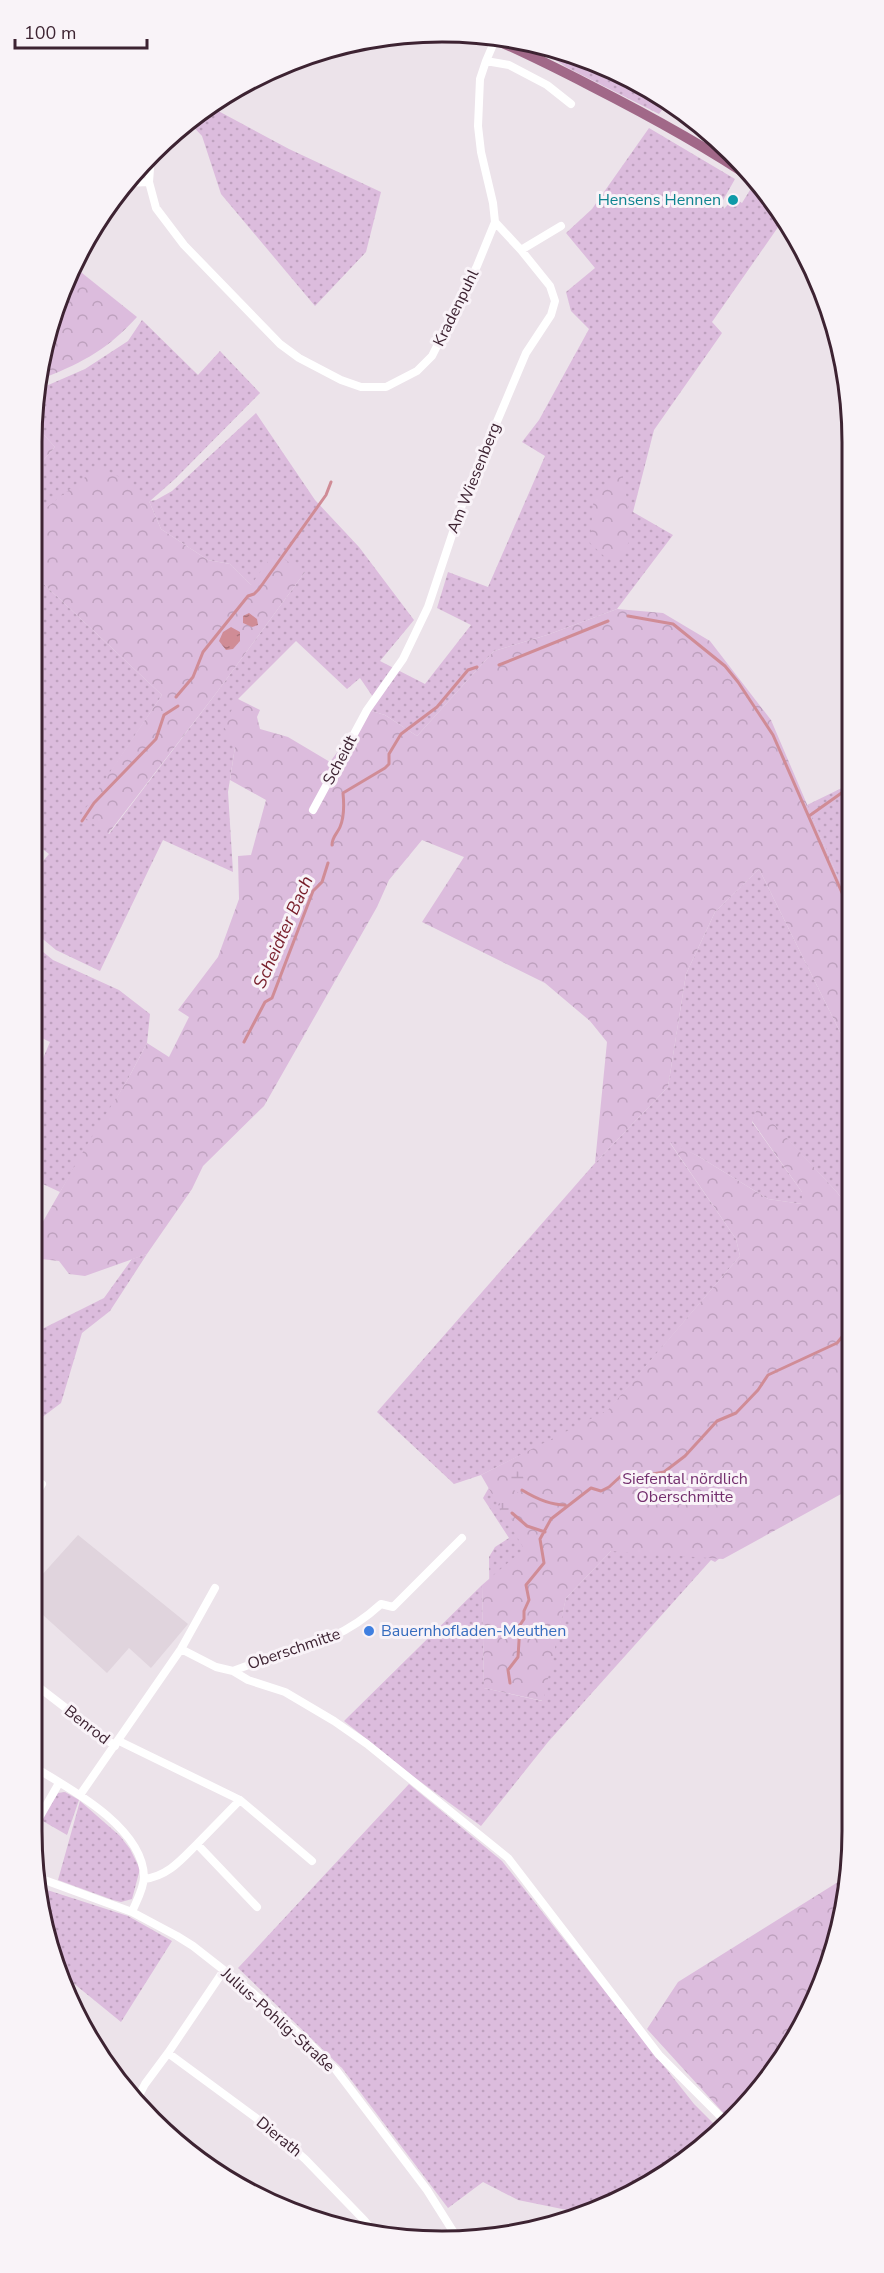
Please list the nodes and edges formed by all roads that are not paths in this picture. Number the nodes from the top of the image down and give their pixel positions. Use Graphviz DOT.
graph roads {
  1 [pos="493,45"];
  2 [pos="513,49"];
  3 [pos="486,61"];
  4 [pos="571,104"];
  5 [pos="726,160"];
  6 [pos="150,168"];
  7 [pos="137,182"];
  8 [pos="149,182"];
  9 [pos="495,222"];
  10 [pos="561,226"];
  11 [pos="521,250"];
  12 [pos="367,710"];
  13 [pos="313,810"];
  14 [pos="462,1538"];
  15 [pos="214,1588"];
  16 [pos="181,1649"];
  17 [pos="233,1671"];
  18 [pos="42,1689"];
  19 [pos="117,1743"];
  20 [pos="42,1773"];
  21 [pos="59,1783"];
  22 [pos="80,1795"];
  23 [pos="240,1800"];
  24 [pos="42,1813"];
  25 [pos="197,1844"];
  26 [pos="312,1861"];
  27 [pos="144,1879"];
  28 [pos="45,1880"];
  29 [pos="257,1907"];
  30 [pos="132,1912"];
  31 [pos="224,1970"];
  32 [pos="168,2053"];
  33 [pos="140,2094"];
  34 [pos="721,2117"];
  35 [pos="367,2224"];
  36 [pos="453,2231"];
  1 -- 3 [label="street"];
  2 -- 5 [label="main road"];
  3 -- 4 [label="street"];
  3 -- 9 [label="street"];
  6 -- 8 [label="street, Kradenpuhl"];
  7 -- 8 [label="street"];
  8 -- 9 [label="street, Kradenpuhl"];
  9 -- 11 [label="street, Am Wiesenberg"];
  10 -- 11 [label="street"];
  11 -- 12 [label="street, Am Wiesenberg"];
  12 -- 13 [label="street, Scheidt"];
  14 -- 17 [label="street, Oberschmitte"];
  15 -- 16 [label="street"];
  16 -- 17 [label="street, Oberschmitte"];
  16 -- 19 [label="street"];
  17 -- 34 [label="street, Oberschmitte"];
  18 -- 19 [label="street, Benrod"];
  19 -- 22 [label="street"];
  19 -- 23 [label="street"];
  20 -- 21 [label="street"];
  21 -- 22 [label="street"];
  21 -- 24 [label="street"];
  22 -- 27 [label="street"];
  23 -- 25 [label="street"];
  23 -- 26 [label="street"];
  25 -- 27 [label="street"];
  25 -- 29 [label="street"];
  27 -- 30 [label="street"];
  28 -- 30 [label="street, Julius-Pohlig-Straße"];
  30 -- 31 [label="street, Julius-Pohlig-Straße"];
  31 -- 32 [label="street"];
  31 -- 36 [label="street, Julius-Pohlig-Straße"];
  32 -- 33 [label="street"];
  32 -- 35 [label="street, Dierath"];
}
